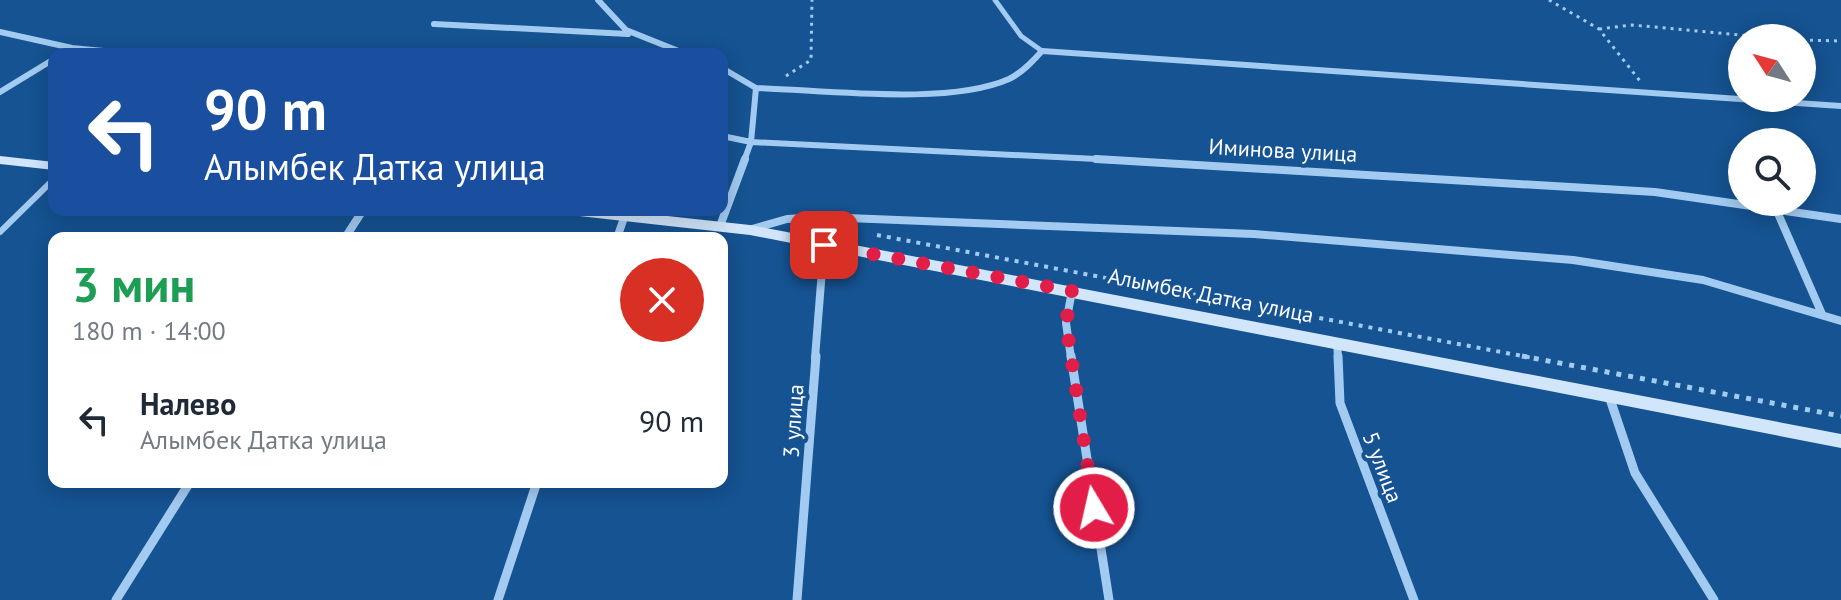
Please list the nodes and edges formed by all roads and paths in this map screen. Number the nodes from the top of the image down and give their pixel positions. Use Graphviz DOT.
graph roads {
  1 [pos="598,0"];
  2 [pos="812,0"];
  3 [pos="995,0"];
  4 [pos="1549,0"];
  5 [pos="434,24"];
  6 [pos="1599,29"];
  7 [pos="0,32"];
  8 [pos="628,34"];
  9 [pos="1728,34"];
  10 [pos="1816,40"];
  11 [pos="1841,41"];
  12 [pos="72,48"];
  13 [pos="669,48"];
  14 [pos="1042,51"];
  15 [pos="48,63"];
  16 [pos="728,72"];
  17 [pos="756,88"];
  18 [pos="0,92"];
  19 [pos="1649,92"];
  20 [pos="1841,106"];
  21 [pos="728,137"];
  22 [pos="751,142"];
  23 [pos="0,160"];
  24 [pos="48,165"];
  25 [pos="48,185"];
  26 [pos="1728,202"];
  27 [pos="728,204"];
  28 [pos="1816,215"];
  29 [pos="634,216"];
  30 [pos="724,216"];
  31 [pos="1779,216"];
  32 [pos="1841,219"];
  33 [pos="720,226"];
  34 [pos="750,230"];
  35 [pos="0,232"];
  36 [pos="870,233"];
  37 [pos="824,245"];
  38 [pos="1072,291"];
  39 [pos="1822,314"];
  40 [pos="1841,321"];
  41 [pos="1337,342"];
  42 [pos="1608,394"];
  43 [pos="1841,416"];
  44 [pos="1841,441"];
  45 [pos="186,488"];
  46 [pos="535,488"];
  47 [pos="116,600"];
  48 [pos="498,600"];
  49 [pos="797,600"];
  50 [pos="1109,600"];
  51 [pos="1414,600"];
  52 [pos="1714,600"];
  1 -- 8 [label="street"];
  2 -- 17 [label="path"];
  3 -- 14 [label="lane"];
  4 -- 6 [label="path"];
  5 -- 8 [label="street"];
  6 -- 9 [label="path"];
  6 -- 19 [label="path"];
  7 -- 12 [label="street"];
  8 -- 13 [label="street"];
  10 -- 11 [label="path"];
  14 -- 17 [label="street"];
  14 -- 19 [label="street"];
  15 -- 18 [label="street"];
  16 -- 17 [label="street"];
  17 -- 22 [label="street"];
  19 -- 20 [label="street"];
  21 -- 22 [label="street, Иминова улица"];
  22 -- 26 [label="street, Иминова улица"];
  22 -- 27 [label="street"];
  23 -- 24 [label="main road"];
  25 -- 35 [label="lane"];
  28 -- 32 [label="street, Иминова улица"];
  29 -- 33 [label="main road, Алымбек Датка улица"];
  30 -- 33 [label="street"];
  31 -- 39 [label="street"];
  33 -- 34 [label="main road, Алымбек Датка улица"];
  34 -- 37 [label="main road, Алымбек Датка улица"];
  34 -- 39 [label="street"];
  36 -- 43 [label="path"];
  37 -- 38 [label="main road, Алымбек Датка улица"];
  37 -- 49 [label="street, 3 улица"];
  38 -- 41 [label="main road, Алымбек Датка улица"];
  38 -- 50 [label="street"];
  39 -- 40 [label="street"];
  41 -- 42 [label="main road, Алымбек Датка улица"];
  41 -- 51 [label="street, 5 улица"];
  42 -- 44 [label="main road, Алымбек Датка улица"];
  42 -- 52 [label="street"];
  45 -- 47 [label="street"];
  46 -- 48 [label="street"];
}
